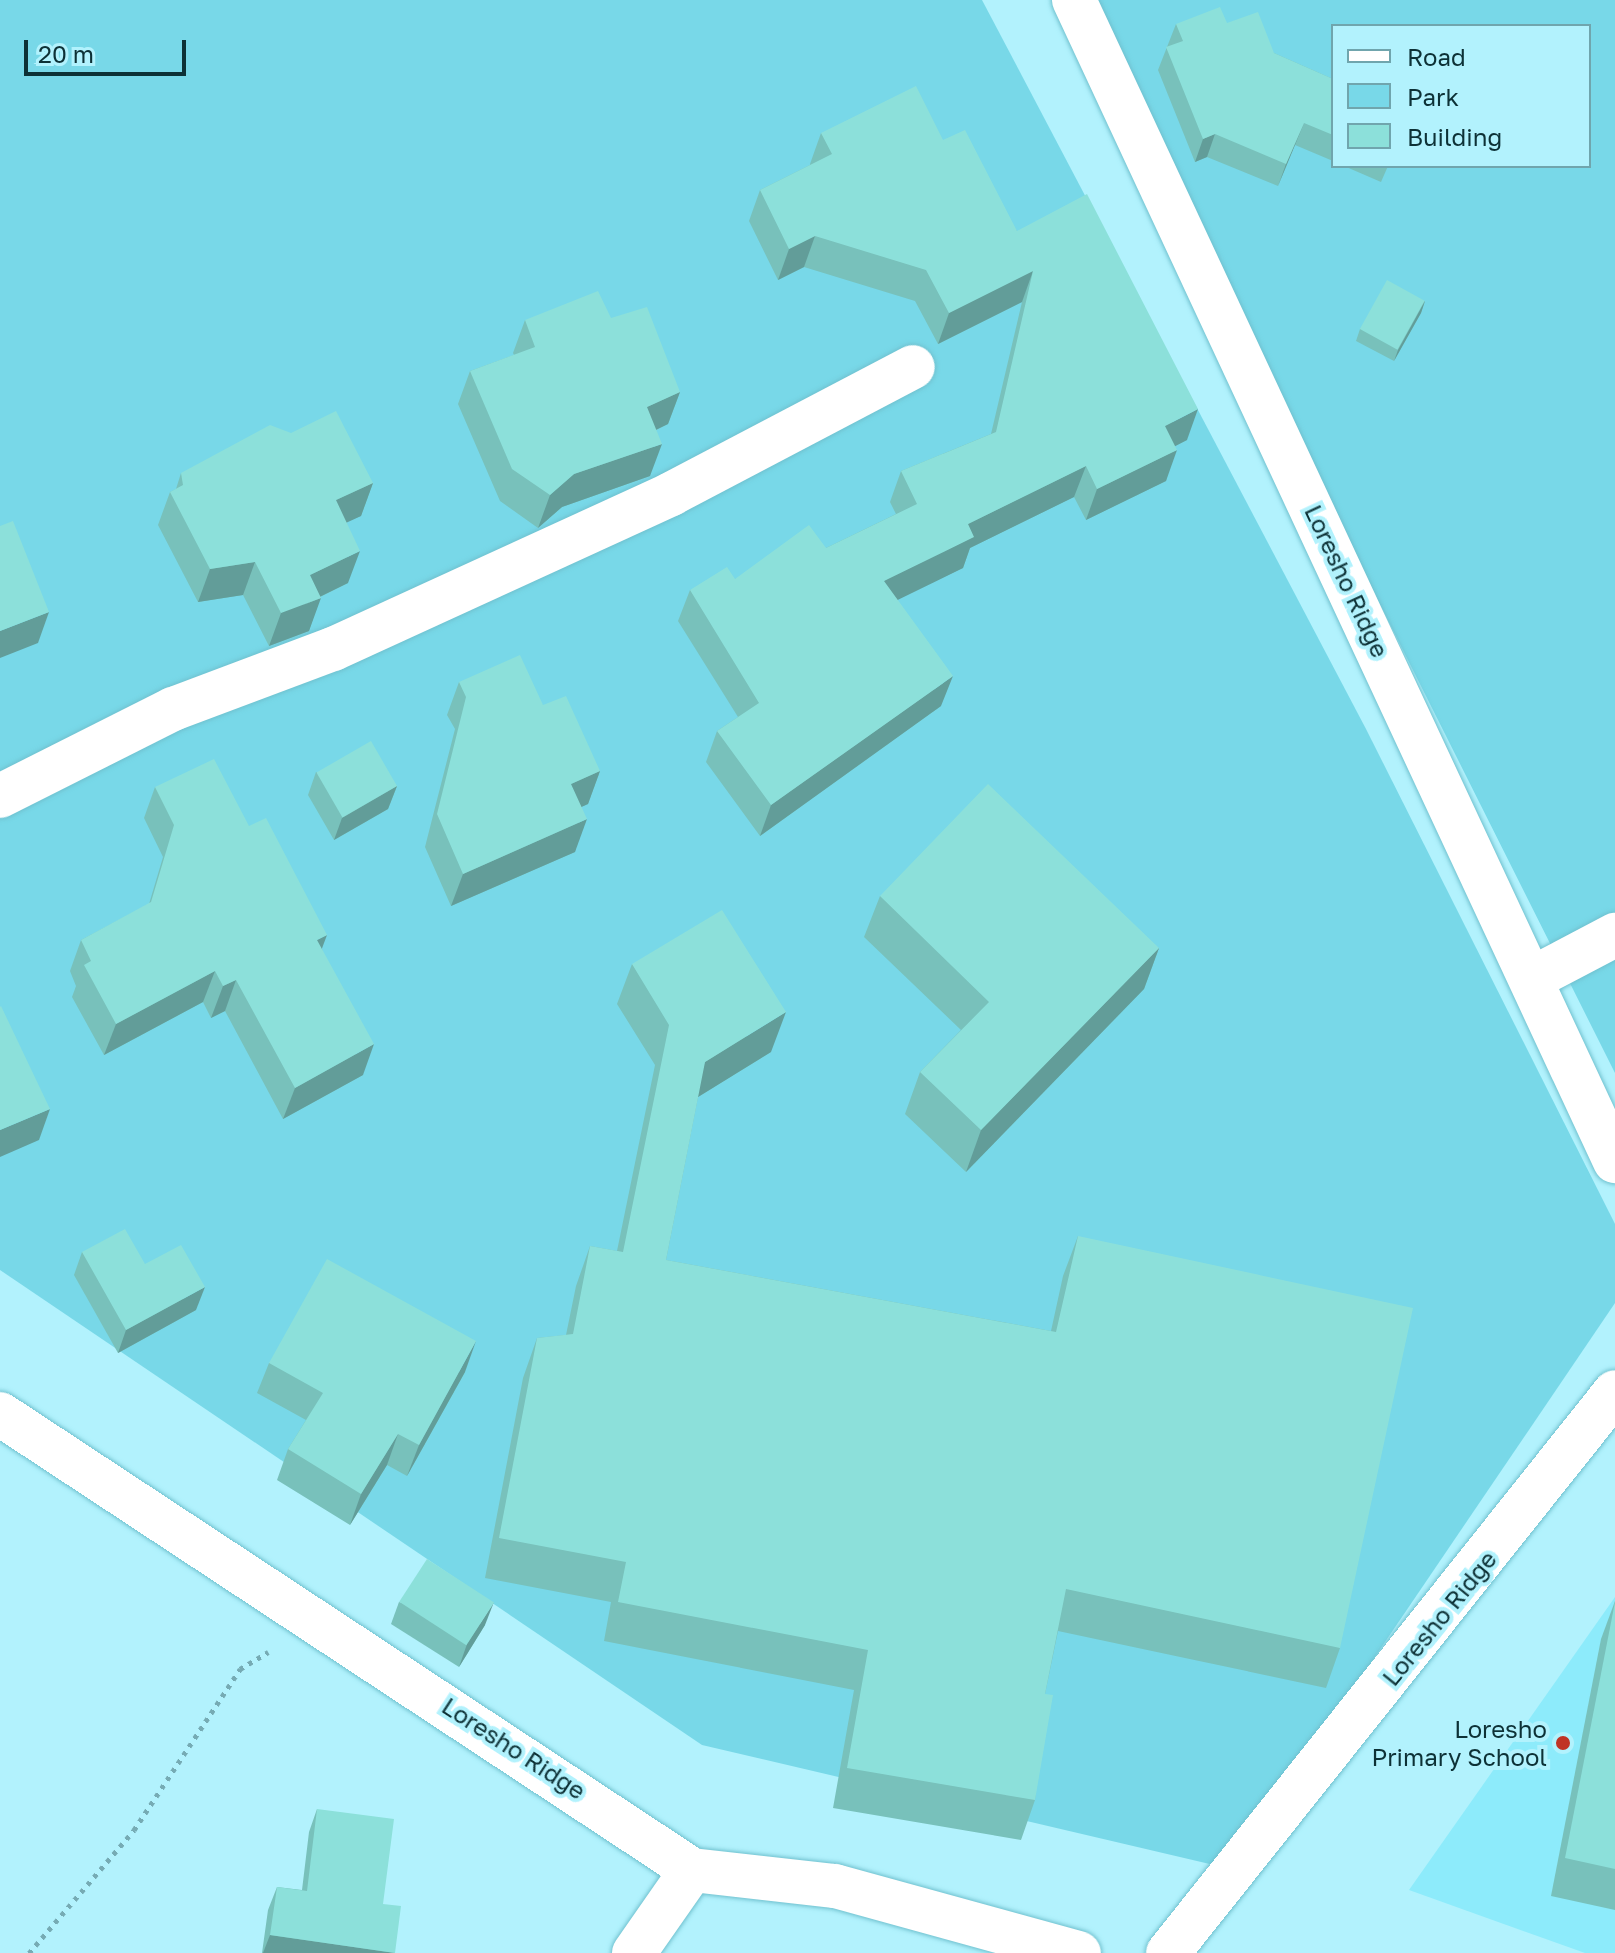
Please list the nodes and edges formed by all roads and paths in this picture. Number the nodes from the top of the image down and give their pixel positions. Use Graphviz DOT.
graph roads {
  1 [pos="1075,1"];
  2 [pos="913,367"];
  3 [pos="0,796"];
  4 [pos="1615,935"];
  5 [pos="1533,978"];
  6 [pos="1615,1161"];
  7 [pos="1615,1392"];
  8 [pos="0,1414"];
  9 [pos="321,1621"];
  10 [pos="692,1870"];
  11 [pos="29,1953"];
  12 [pos="634,1953"];
  13 [pos="1079,1953"];
  14 [pos="1168,1953"];
  1 -- 5 [label="street, Loresho Ridge"];
  2 -- 3 [label="street"];
  4 -- 5 [label="street"];
  5 -- 6 [label="street, Loresho Ridge"];
  7 -- 14 [label="street, Loresho Ridge"];
  8 -- 9 [label="street, Loresho Ridge"];
  9 -- 10 [label="street, Loresho Ridge"];
  9 -- 11 [label="path"];
  10 -- 12 [label="street"];
  10 -- 13 [label="street, Loresho Ridge"];
}
